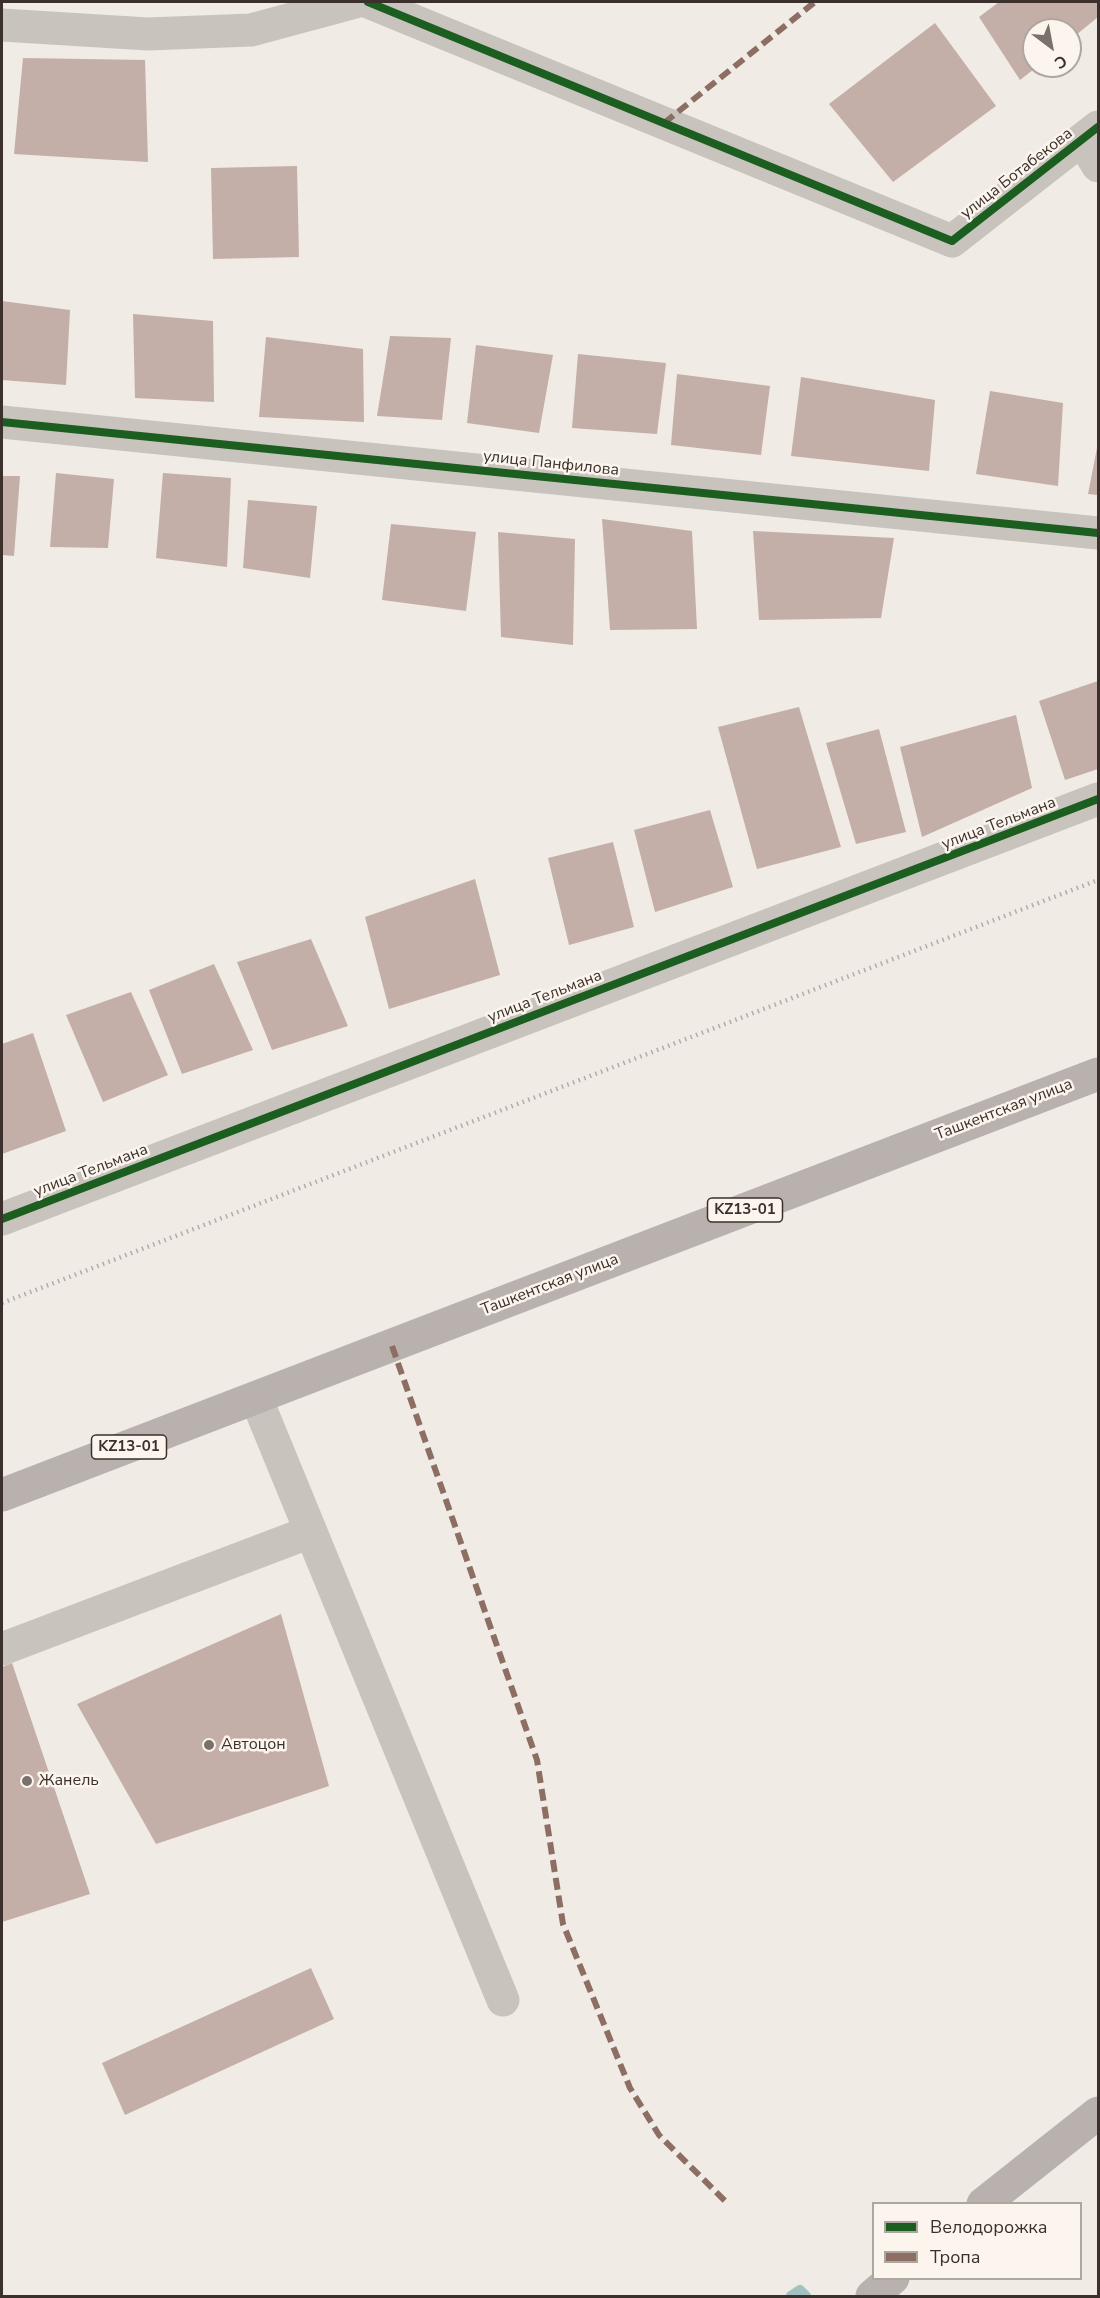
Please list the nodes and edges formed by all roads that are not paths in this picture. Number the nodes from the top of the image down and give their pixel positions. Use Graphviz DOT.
graph roads {
  1 [pos="355,2"];
  2 [pos="368,2"];
  3 [pos="2,25"];
  4 [pos="1093,144"];
  5 [pos="2,422"];
  6 [pos="1098,533"];
  7 [pos="1098,799"];
  8 [pos="1098,1074"];
  9 [pos="2,1219"];
  10 [pos="256,1398"];
  11 [pos="2,1495"];
  12 [pos="309,1532"];
  13 [pos="2,1649"];
  14 [pos="503,2000"];
  15 [pos="1098,2113"];
  16 [pos="986,2202"];
  17 [pos="891,2280"];
  18 [pos="872,2296"];
  1 -- 3 [label="street"];
  2 -- 4 [label="street, улица Ботабекова"];
  5 -- 6 [label="street, улица Панфилова"];
  7 -- 9 [label="street, улица Тельмана"];
  8 -- 10 [label="main road, Ташкентская улица / KZ13-01"];
  10 -- 11 [label="main road, Ташкентская улица / KZ13-01"];
  10 -- 12 [label="street"];
  12 -- 13 [label="street"];
  12 -- 14 [label="street"];
  15 -- 16 [label="main road"];
  17 -- 18 [label="main road"];
}
